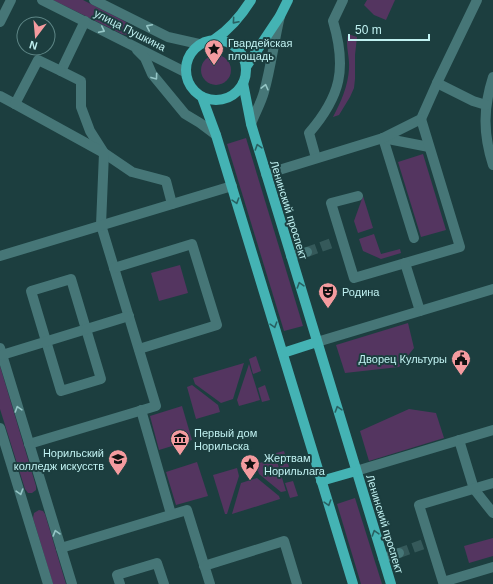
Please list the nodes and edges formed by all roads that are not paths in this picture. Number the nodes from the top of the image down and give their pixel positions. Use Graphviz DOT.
graph roads {
  1 [pos="11,0"];
  2 [pos="42,0"];
  3 [pos="94,0"];
  4 [pos="251,0"];
  5 [pos="288,0"];
  6 [pos="343,0"];
  7 [pos="477,0"];
  8 [pos="280,16"];
  9 [pos="85,21"];
  10 [pos="0,22"];
  11 [pos="215,39"];
  12 [pos="199,44"];
  13 [pos="133,45"];
  14 [pos="246,67"];
  15 [pos="61,71"];
  16 [pos="185,72"];
  17 [pos="493,77"];
  18 [pos="243,83"];
  19 [pos="437,83"];
  20 [pos="0,96"];
  21 [pos="202,97"];
  22 [pos="15,104"];
  23 [pos="486,105"];
  24 [pos="421,119"];
  25 [pos="251,124"];
  26 [pos="216,135"];
  27 [pos="383,138"];
  28 [pos="429,147"];
  29 [pos="104,153"];
  30 [pos="316,158"];
  31 [pos="493,165"];
  32 [pos="266,174"];
  33 [pos="232,186"];
  34 [pos="358,196"];
  35 [pos="172,204"];
  36 [pos="101,225"];
  37 [pos="414,238"];
  38 [pos="307,252"];
  39 [pos="0,256"];
  40 [pos="291,256"];
  41 [pos="405,263"];
  42 [pos="114,268"];
  43 [pos="493,289"];
  44 [pos="420,311"];
  45 [pos="129,316"];
  46 [pos="86,329"];
  47 [pos="46,342"];
  48 [pos="317,342"];
  49 [pos="139,349"];
  50 [pos="1,352"];
  51 [pos="282,353"];
  52 [pos="141,410"];
  53 [pos="0,428"];
  54 [pos="493,430"];
  55 [pos="459,440"];
  56 [pos="29,444"];
  57 [pos="356,471"];
  58 [pos="321,481"];
  59 [pos="493,483"];
  60 [pos="474,489"];
  61 [pos="493,512"];
  62 [pos="171,514"];
  63 [pos="61,548"];
  64 [pos="399,553"];
  65 [pos="383,558"];
  66 [pos="204,566"];
  67 [pos="493,567"];
  68 [pos="47,584"];
  69 [pos="72,584"];
  70 [pos="120,584"];
  71 [pos="164,584"];
  72 [pos="210,584"];
  73 [pos="297,584"];
  74 [pos="353,584"];
  75 [pos="391,584"];
  1 -- 10 [label="street"];
  2 -- 9 [label="street, улица Пушкина"];
  12 -- 3 [label="street, улица Пушкина, one-way"];
  4 -- 11 [label="main road, one-way"];
  5 -- 8 [label="main road"];
  6 -- 30 [label="street"];
  7 -- 19 [label="street"];
  8 -- 14 [label="main road"];
  25 -- 8 [label="street, one-way"];
  9 -- 13 [label="street, улица Пушкина, one-way"];
  9 -- 15 [label="street"];
  11 -- 12 [label="main road"];
  11 -- 14 [label="main road"];
  12 -- 16 [label="main road"];
  13 -- 16 [label="street, улица Пушкина"];
  13 -- 26 [label="street, one-way"];
  14 -- 18 [label="main road"];
  15 -- 22 [label="street"];
  15 -- 29 [label="street"];
  16 -- 21 [label="main road"];
  17 -- 23 [label="street"];
  18 -- 21 [label="main road"];
  18 -- 25 [label="main road, Ленинский проспект"];
  19 -- 23 [label="street"];
  19 -- 24 [label="street"];
  20 -- 22 [label="street"];
  21 -- 26 [label="main road"];
  22 -- 29 [label="street"];
  23 -- 31 [label="street"];
  24 -- 27 [label="street"];
  24 -- 28 [label="street"];
  32 -- 25 [label="main road, Ленинский проспект, one-way"];
  26 -- 33 [label="main road"];
  27 -- 28 [label="street"];
  27 -- 30 [label="street"];
  27 -- 37 [label="street"];
  28 -- 41 [label="street"];
  29 -- 35 [label="street"];
  29 -- 36 [label="street"];
  30 -- 32 [label="street"];
  32 -- 40 [label="main road, Ленинский проспект"];
  33 -- 35 [label="street"];
  33 -- 51 [label="main road, one-way"];
  34 -- 41 [label="street"];
  35 -- 36 [label="street"];
  36 -- 39 [label="street"];
  36 -- 42 [label="street"];
  38 -- 40 [label="street"];
  48 -- 40 [label="main road, Ленинский проспект, one-way"];
  41 -- 44 [label="street"];
  42 -- 45 [label="street"];
  42 -- 49 [label="street"];
  43 -- 44 [label="street"];
  44 -- 48 [label="street"];
  45 -- 46 [label="street"];
  45 -- 49 [label="street"];
  46 -- 47 [label="street"];
  46 -- 47 [label="street"];
  46 -- 47 [label="street"];
  47 -- 50 [label="street"];
  48 -- 51 [label="main road"];
  57 -- 48 [label="main road, Ленинский проспект, one-way"];
  49 -- 52 [label="street"];
  56 -- 50 [label="street, one-way"];
  51 -- 58 [label="main road"];
  52 -- 56 [label="street"];
  52 -- 62 [label="street"];
  53 -- 68 [label="street, one-way"];
  54 -- 55 [label="street"];
  55 -- 57 [label="street"];
  55 -- 60 [label="street"];
  63 -- 56 [label="street, one-way"];
  57 -- 58 [label="main road, Ленинский проспект"];
  65 -- 57 [label="main road, Ленинский проспект, one-way"];
  58 -- 74 [label="main road, one-way"];
  59 -- 60 [label="street"];
  60 -- 61 [label="street"];
  60 -- 67 [label="street"];
  62 -- 63 [label="street"];
  62 -- 66 [label="street"];
  63 -- 69 [label="street"];
  64 -- 65 [label="street"];
  65 -- 75 [label="main road, Ленинский проспект"];
  66 -- 72 [label="street"];
  66 -- 73 [label="street"];
  70 -- 71 [label="street"];
}
